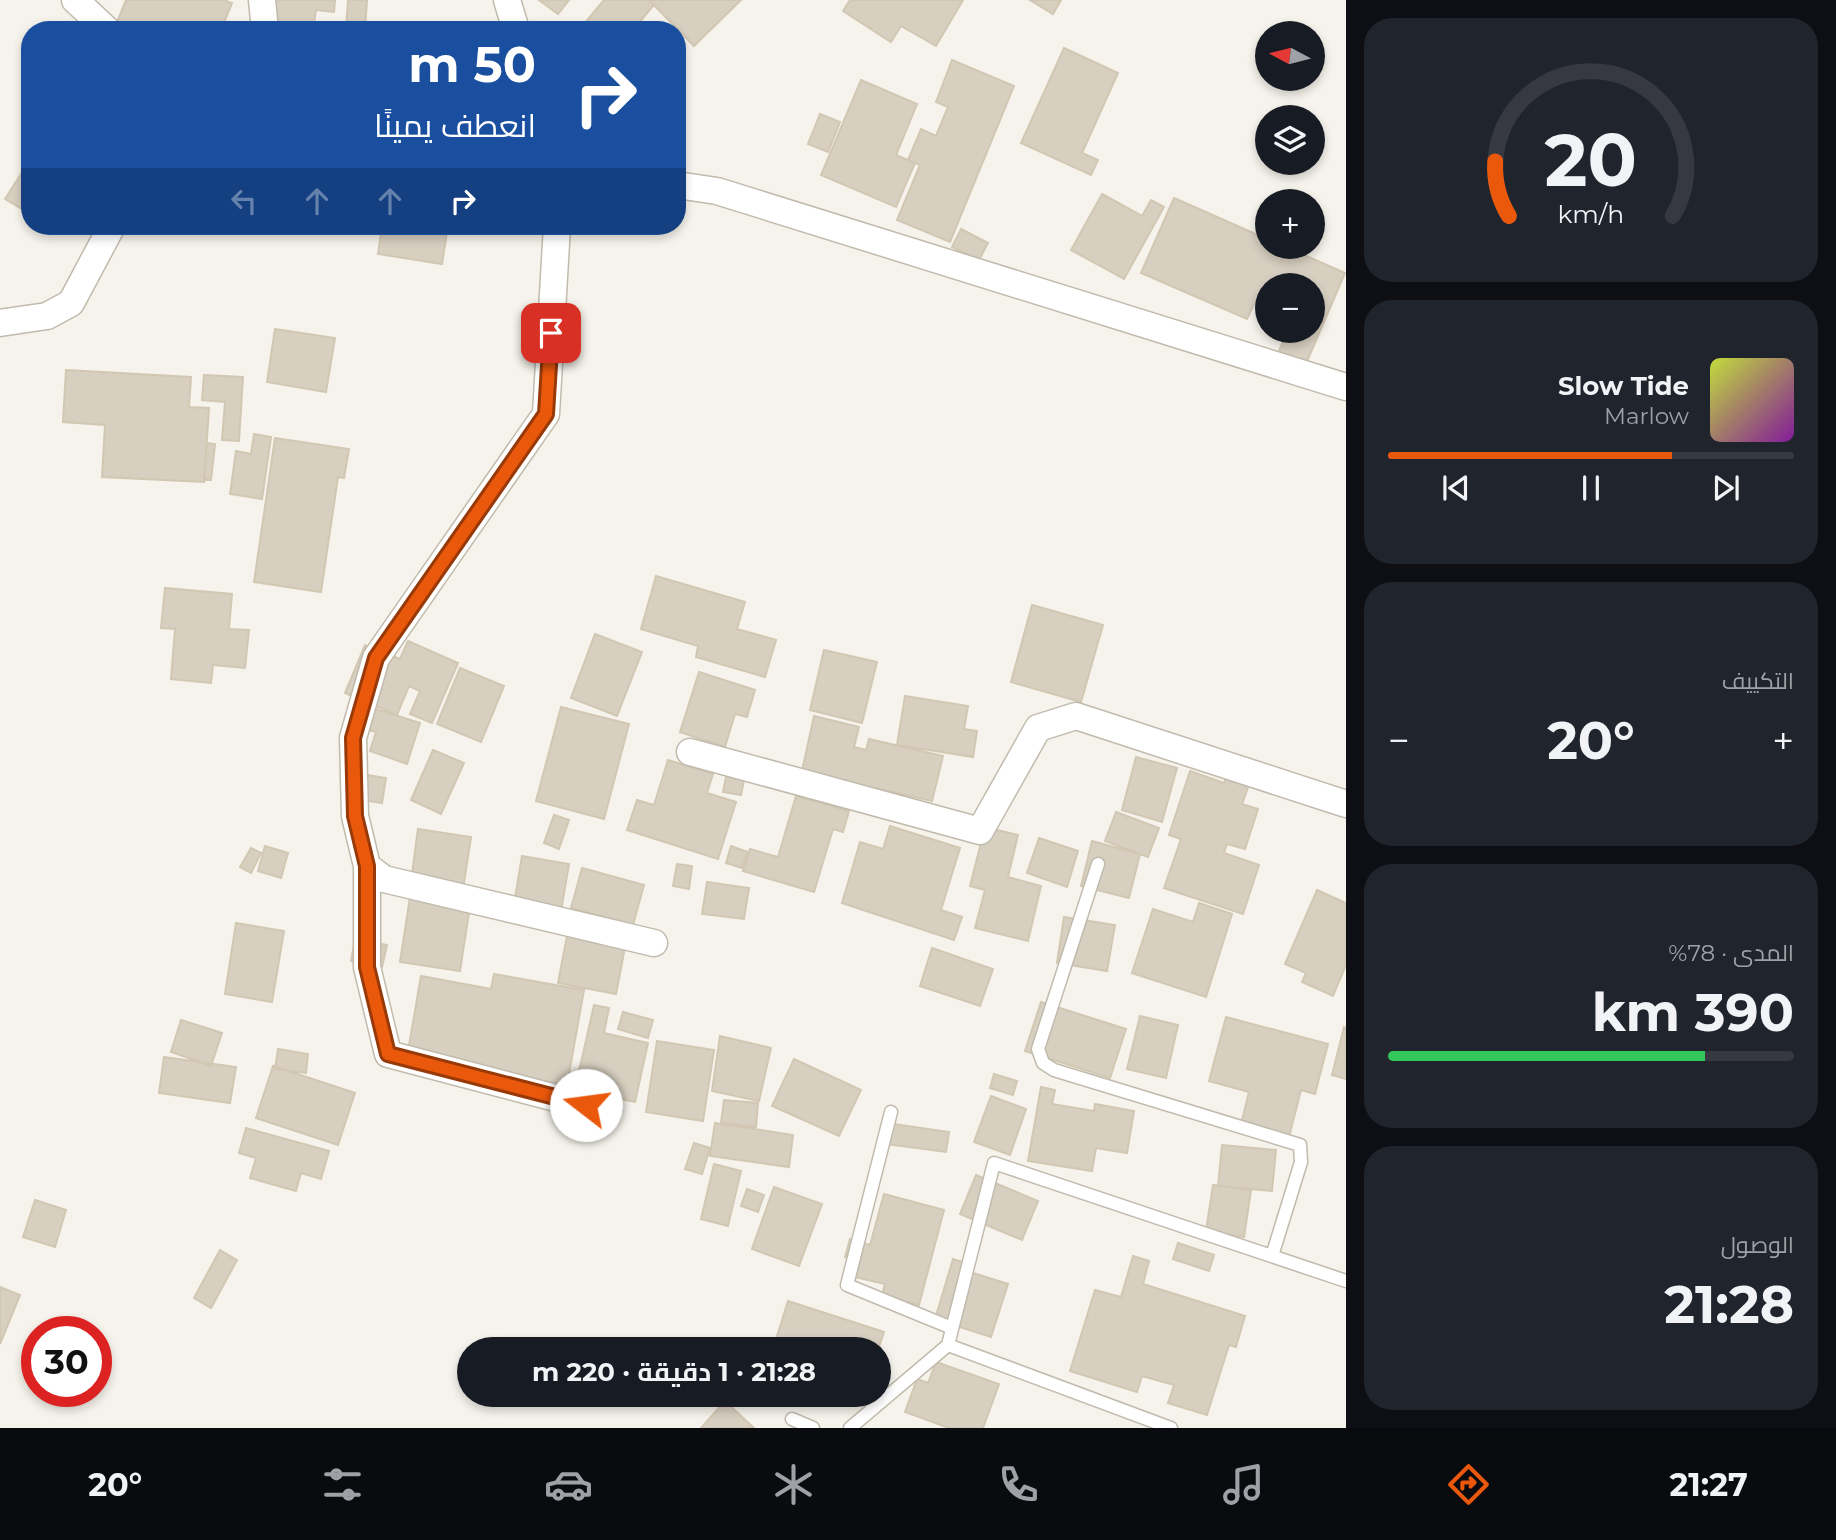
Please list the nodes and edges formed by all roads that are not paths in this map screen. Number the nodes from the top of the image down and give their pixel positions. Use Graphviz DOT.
graph roads {
  1 [pos="75,0"];
  2 [pos="262,0"];
  3 [pos="507,0"];
  4 [pos="97,21"];
  5 [pos="264,21"];
  6 [pos="513,21"];
  7 [pos="686,186"];
  8 [pos="108,235"];
  9 [pos="556,235"];
  10 [pos="0,323"];
  11 [pos="1346,387"];
  12 [pos="690,752"];
  13 [pos="1346,804"];
  14 [pos="1098,864"];
  15 [pos="367,866"];
  16 [pos="654,943"];
  17 [pos="586,1105"];
  18 [pos="891,1112"];
  19 [pos="1272,1256"];
  20 [pos="1346,1281"];
  21 [pos="952,1328"];
  22 [pos="948,1345"];
  23 [pos="792,1419"];
  24 [pos="813,1428"];
  25 [pos="850,1428"];
  26 [pos="1171,1428"];
  1 -- 4 [label="street"];
  2 -- 5 [label="street"];
  3 -- 6 [label="street"];
  7 -- 11 [label="street"];
  8 -- 10 [label="street"];
  9 -- 15 [label="street"];
  12 -- 13 [label="street"];
  14 -- 19 [label="lane"];
  15 -- 16 [label="street"];
  15 -- 17 [label="street"];
  18 -- 21 [label="lane"];
  19 -- 20 [label="lane"];
  19 -- 21 [label="lane"];
  21 -- 22 [label="lane"];
  22 -- 25 [label="lane"];
  22 -- 26 [label="lane"];
  23 -- 24 [label="lane"];
}
